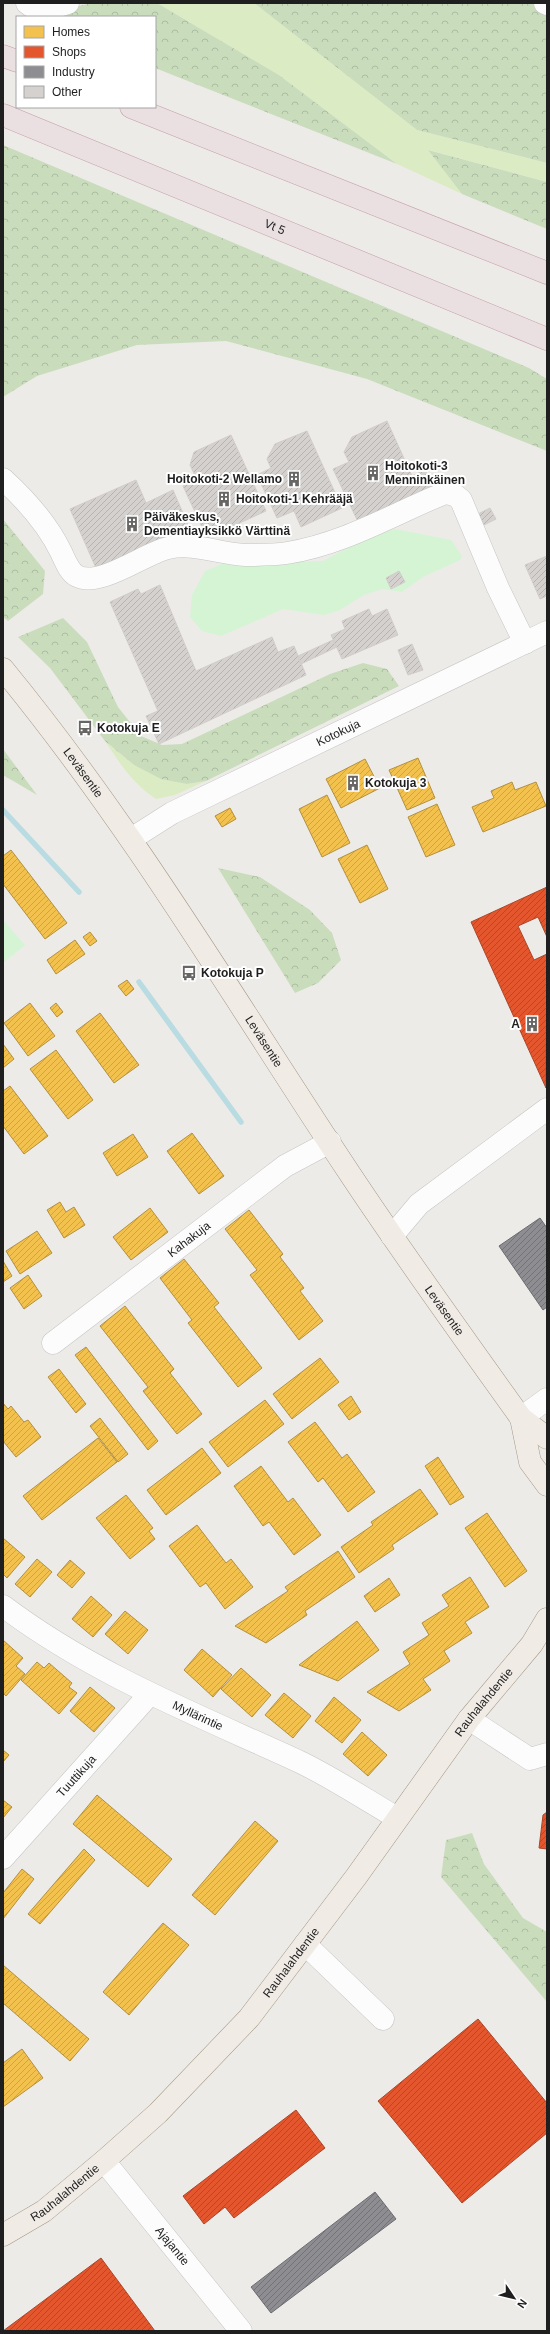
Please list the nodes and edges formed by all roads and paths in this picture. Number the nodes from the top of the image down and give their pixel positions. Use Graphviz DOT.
graph roads {
  1 [pos="27,3"];
  2 [pos="68,3"];
  3 [pos="3,56"];
  4 [pos="16,62"];
  5 [pos="134,108"];
  6 [pos="3,115"];
  7 [pos="547,273"];
  8 [pos="547,339"];
  9 [pos="3,479"];
  10 [pos="547,632"];
  11 [pos="525,643"];
  12 [pos="3,669"];
  13 [pos="131,839"];
  14 [pos="547,1109"];
  15 [pos="330,1142"];
  16 [pos="392,1236"];
  17 [pos="53,1343"];
  18 [pos="547,1399"];
  19 [pos="520,1418"];
  20 [pos="547,1438"];
  21 [pos="547,1485"];
  22 [pos="3,1606"];
  23 [pos="547,1619"];
  24 [pos="539,1639"];
  25 [pos="149,1694"];
  26 [pos="469,1719"];
  27 [pos="547,1754"];
  28 [pos="397,1818"];
  29 [pos="3,1858"];
  30 [pos="305,1944"];
  31 [pos="383,2018"];
  32 [pos="104,2161"];
  33 [pos="3,2235"];
  34 [pos="240,2331"];
  1 -- 2 [label="street"];
  3 -- 4 [label="highway"];
  5 -- 7 [label="highway"];
  6 -- 8 [label="highway, Vt 5"];
  9 -- 11 [label="street"];
  10 -- 11 [label="street, Kotokuja"];
  11 -- 13 [label="street, Kotokuja"];
  12 -- 13 [label="main road, Leväsentie"];
  13 -- 15 [label="main road, Leväsentie"];
  14 -- 16 [label="street"];
  15 -- 16 [label="main road, Leväsentie"];
  15 -- 17 [label="street, Kahakuja"];
  16 -- 19 [label="main road, Leväsentie"];
  18 -- 19 [label="street"];
  19 -- 20 [label="main road, Leväsentie"];
  19 -- 21 [label="main road, Leväsentie"];
  22 -- 25 [label="street, Myllärintie"];
  23 -- 24 [label="main road, Rauhalahdentie"];
  24 -- 26 [label="main road, Rauhalahdentie"];
  25 -- 28 [label="street, Myllärintie"];
  25 -- 29 [label="street, Tuuttikuja"];
  26 -- 27 [label="street"];
  26 -- 28 [label="main road, Rauhalahdentie"];
  28 -- 30 [label="main road, Rauhalahdentie"];
  30 -- 31 [label="street"];
  30 -- 32 [label="main road, Rauhalahdentie"];
  32 -- 33 [label="main road, Rauhalahdentie"];
  32 -- 34 [label="street, Ajajantie"];
}
